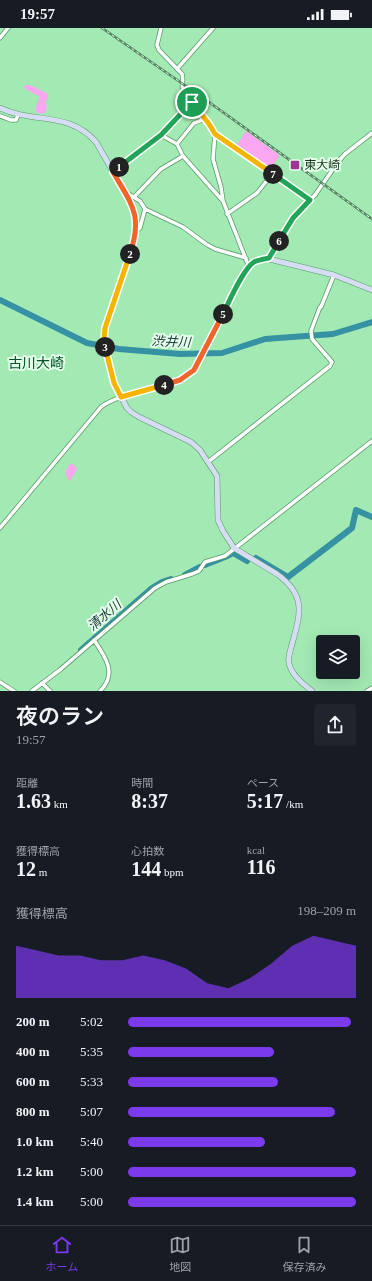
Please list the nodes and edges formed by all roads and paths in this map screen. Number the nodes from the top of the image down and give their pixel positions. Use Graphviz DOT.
graph roads {
  1 [pos="8,28"];
  2 [pos="161,28"];
  3 [pos="213,28"];
  4 [pos="0,38"];
  5 [pos="177,69"];
  6 [pos="192,102"];
  7 [pos="0,108"];
  8 [pos="18,115"];
  9 [pos="0,116"];
  10 [pos="205,119"];
  11 [pos="372,133"];
  12 [pos="215,134"];
  13 [pos="161,135"];
  14 [pos="177,144"];
  15 [pos="183,156"];
  16 [pos="113,172"];
  17 [pos="273,174"];
  18 [pos="125,192"];
  19 [pos="134,197"];
  20 [pos="310,200"];
  21 [pos="223,201"];
  22 [pos="145,209"];
  23 [pos="227,214"];
  24 [pos="136,231"];
  25 [pos="246,258"];
  26 [pos="269,258"];
  27 [pos="250,266"];
  28 [pos="334,275"];
  29 [pos="371,287"];
  30 [pos="121,397"];
  31 [pos="372,440"];
  32 [pos="208,462"];
  33 [pos="0,528"];
  34 [pos="234,548"];
  35 [pos="94,640"];
  36 [pos="0,682"];
  37 [pos="42,683"];
  38 [pos="372,688"];
  39 [pos="14,691"];
  40 [pos="32,691"];
  41 [pos="50,691"];
  42 [pos="100,691"];
  43 [pos="312,691"];
  44 [pos="367,691"];
  1 -- 4 [label="street"];
  2 -- 5 [label="street"];
  3 -- 5 [label="street"];
  5 -- 6 [label="street"];
  6 -- 10 [label="street"];
  6 -- 13 [label="street"];
  7 -- 8 [label="main road"];
  8 -- 9 [label="street"];
  8 -- 16 [label="main road"];
  10 -- 12 [label="street"];
  10 -- 14 [label="street"];
  11 -- 20 [label="street"];
  12 -- 17 [label="street"];
  12 -- 21 [label="street"];
  13 -- 14 [label="street"];
  13 -- 16 [label="street"];
  14 -- 15 [label="street"];
  15 -- 19 [label="street"];
  15 -- 21 [label="street"];
  16 -- 18 [label="main road"];
  17 -- 20 [label="street"];
  17 -- 23 [label="street"];
  18 -- 19 [label="street"];
  18 -- 24 [label="main road"];
  19 -- 22 [label="street"];
  20 -- 26 [label="street"];
  21 -- 23 [label="street"];
  22 -- 24 [label="street"];
  22 -- 25 [label="street"];
  23 -- 25 [label="street"];
  24 -- 30 [label="main road"];
  25 -- 27 [label="street"];
  26 -- 27 [label="street"];
  26 -- 28 [label="main road"];
  27 -- 30 [label="street"];
  28 -- 29 [label="main road"];
  28 -- 32 [label="street"];
  30 -- 32 [label="main road"];
  30 -- 33 [label="street"];
  31 -- 34 [label="street"];
  32 -- 34 [label="main road"];
  34 -- 35 [label="street"];
  34 -- 43 [label="main road"];
  35 -- 37 [label="street"];
  35 -- 42 [label="street"];
  36 -- 39 [label="street"];
  37 -- 40 [label="street"];
  37 -- 41 [label="street"];
  38 -- 44 [label="street"];
}
